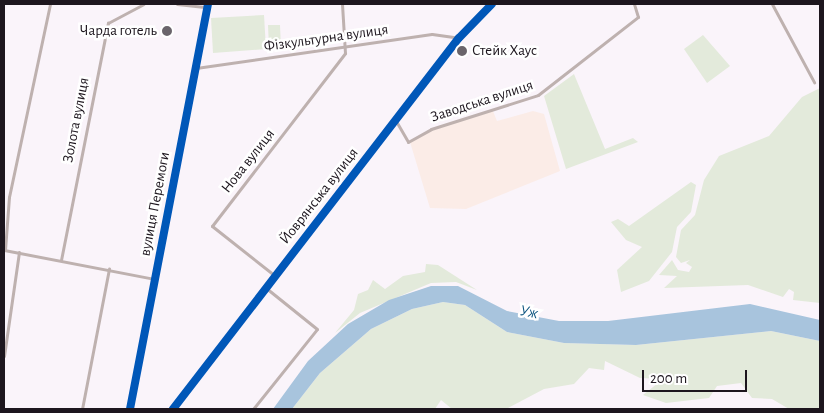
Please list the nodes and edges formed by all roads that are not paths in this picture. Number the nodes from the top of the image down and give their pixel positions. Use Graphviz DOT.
graph roads {
  1 [pos="50,4"];
  2 [pos="142,4"];
  3 [pos="177,4"];
  4 [pos="342,4"];
  5 [pos="492,4"];
  6 [pos="634,4"];
  7 [pos="772,4"];
  8 [pos="207,5"];
  9 [pos="459,38"];
  10 [pos="348,46"];
  11 [pos="195,68"];
  12 [pos="814,82"];
  13 [pos="396,121"];
  14 [pos="4,250"];
  15 [pos="19,252"];
  16 [pos="61,260"];
  17 [pos="109,269"];
  18 [pos="274,275"];
  19 [pos="155,279"];
  20 [pos="265,287"];
  21 [pos="4,356"];
  22 [pos="82,409"];
  23 [pos="130,409"];
  24 [pos="173,409"];
  25 [pos="253,409"];
  1 -- 14 [label="street"];
  2 -- 16 [label="street, Золота вулиця"];
  3 -- 8 [label="street, вулиця Перемоги"];
  4 -- 10 [label="street"];
  5 -- 9 [label="street, Йоврянська вулиця"];
  6 -- 13 [label="street, Заводська вулиця"];
  7 -- 12 [label="street"];
  8 -- 11 [label="street, вулиця Перемоги"];
  9 -- 10 [label="street, Фізкультурна вулиця"];
  9 -- 13 [label="street, Йоврянська вулиця"];
  10 -- 11 [label="street, Фізкультурна вулиця"];
  10 -- 18 [label="street, Нова вулиця"];
  11 -- 19 [label="street, вулиця Перемоги"];
  13 -- 18 [label="street, Йоврянська вулиця"];
  14 -- 15 [label="street"];
  15 -- 16 [label="street"];
  15 -- 21 [label="street"];
  16 -- 17 [label="street"];
  17 -- 19 [label="street"];
  17 -- 22 [label="street"];
  18 -- 20 [label="street, Йоврянська вулиця"];
  19 -- 23 [label="street, вулиця Перемоги"];
  20 -- 24 [label="street, Йоврянська вулиця"];
  20 -- 25 [label="street"];
}
